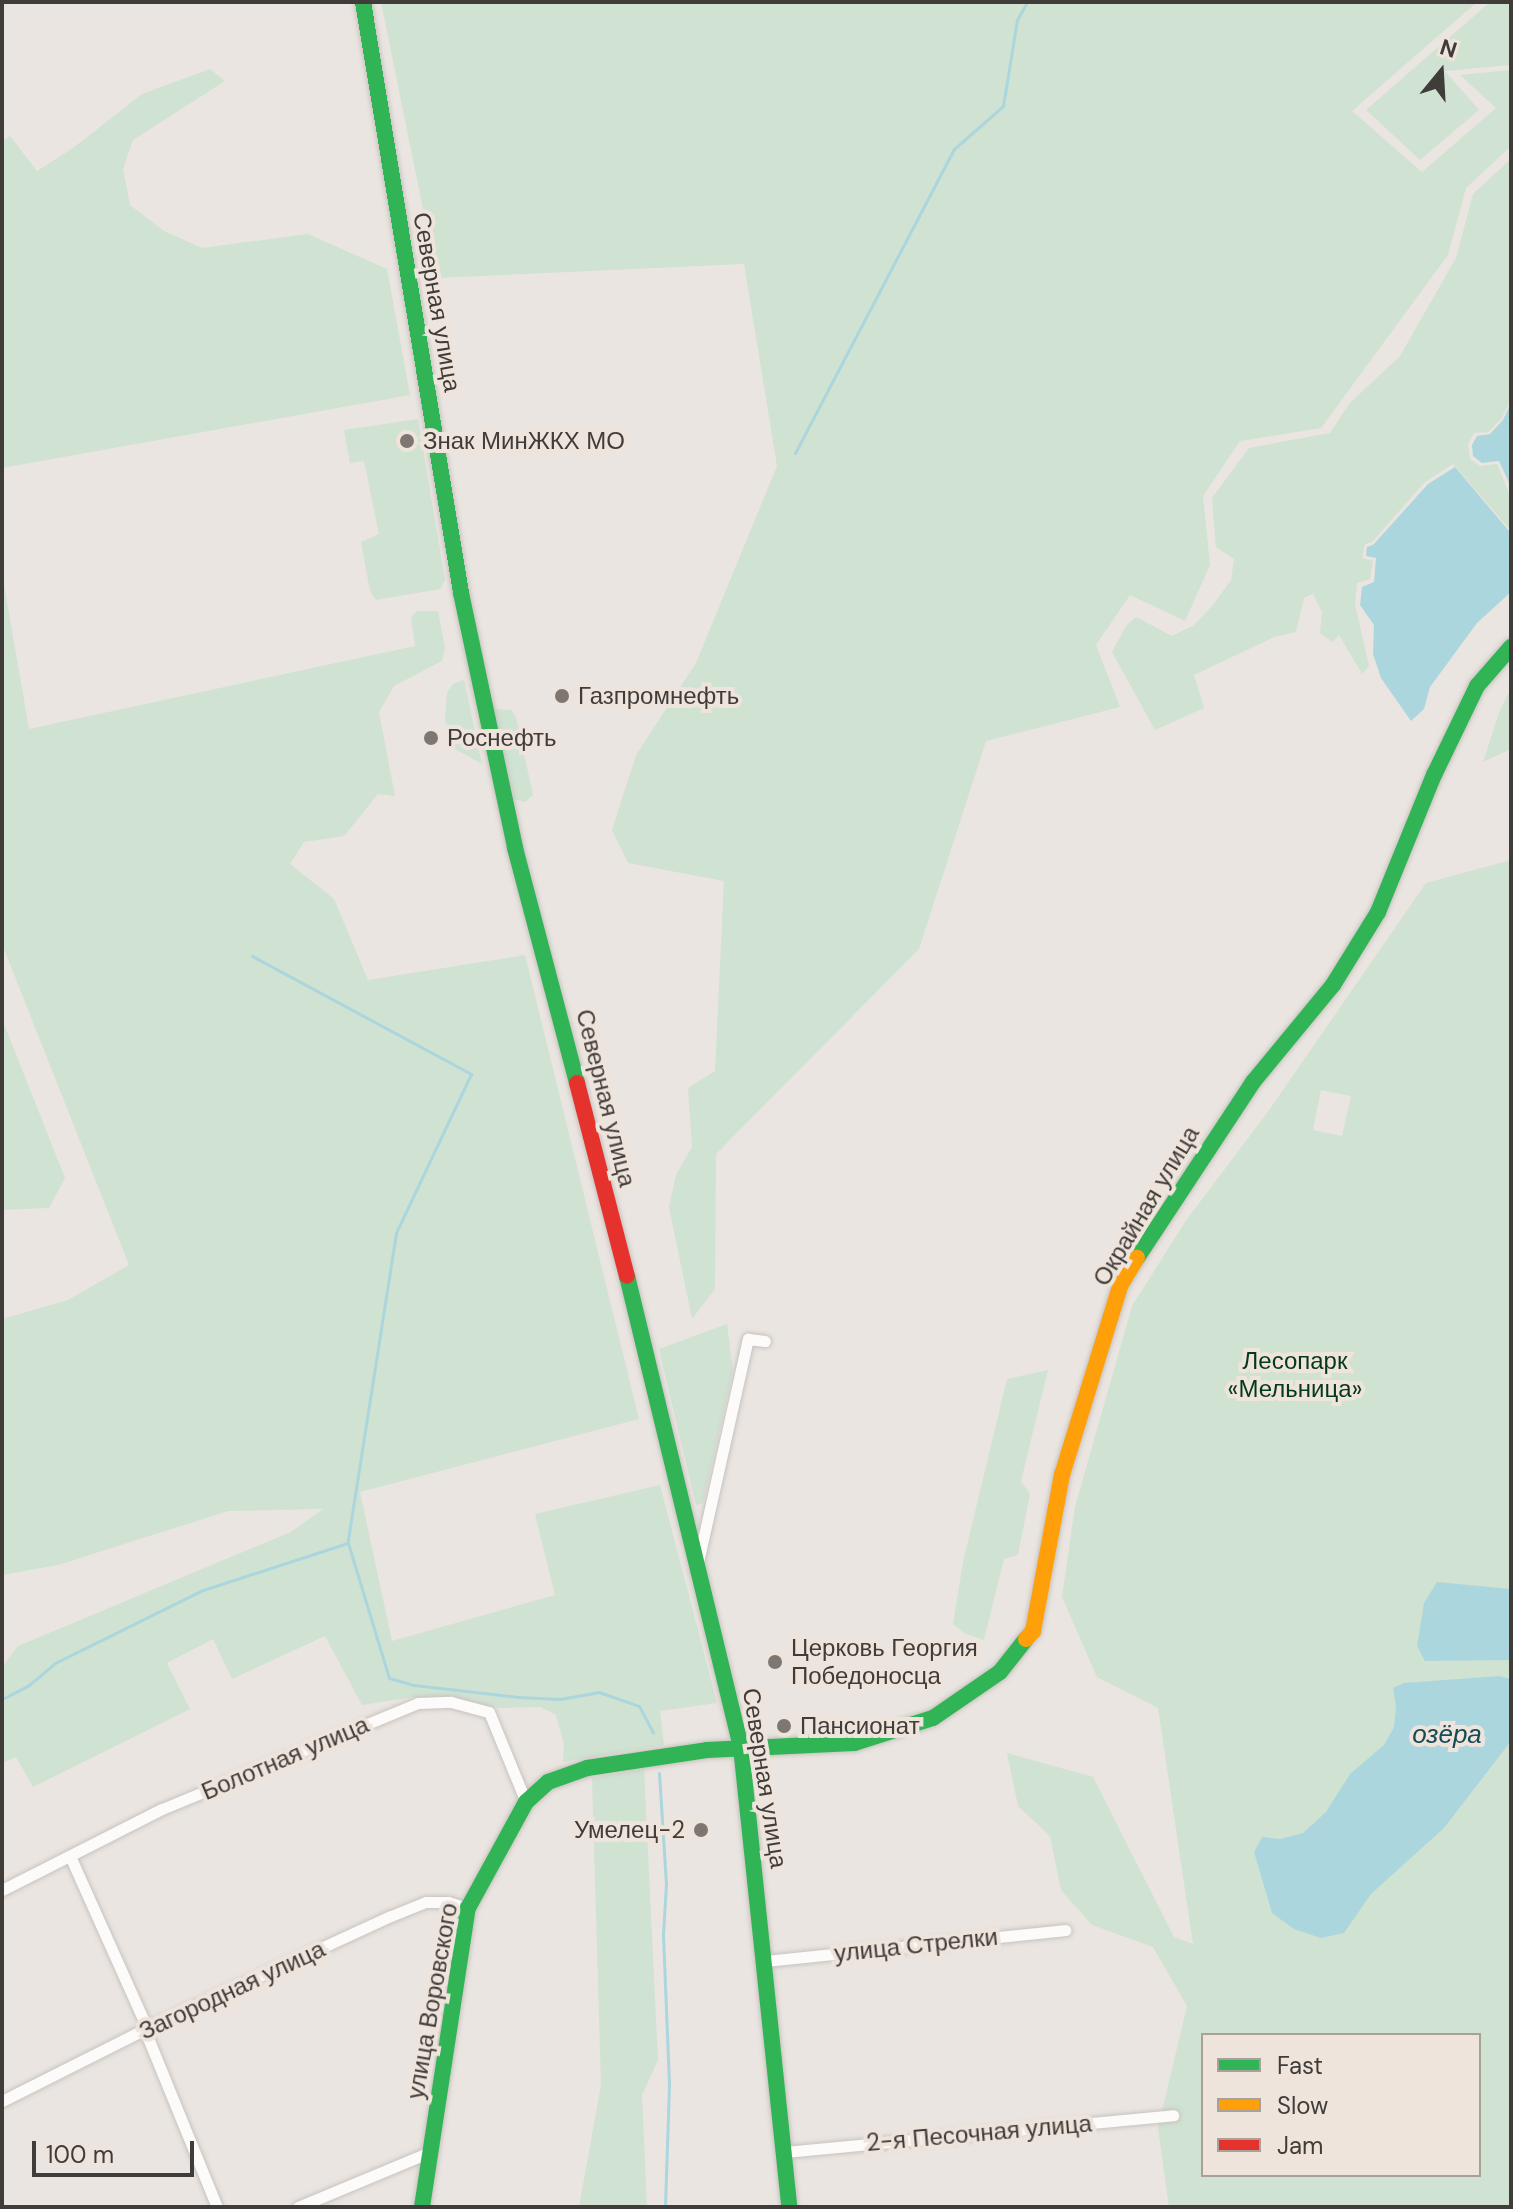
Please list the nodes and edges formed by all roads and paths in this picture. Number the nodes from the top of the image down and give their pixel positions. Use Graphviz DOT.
graph roads {
  1 [pos="363,2"];
  2 [pos="1511,647"];
  3 [pos="765,1341"];
  4 [pos="697,1567"];
  5 [pos="741,1747"];
  6 [pos="526,1802"];
  7 [pos="70,1856"];
  8 [pos="2,1890"];
  9 [pos="468,1908"];
  10 [pos="1065,1930"];
  11 [pos="766,1961"];
  12 [pos="147,2028"];
  13 [pos="2,2101"];
  14 [pos="1173,2115"];
  15 [pos="430,2152"];
  16 [pos="785,2152"];
  17 [pos="217,2207"];
  18 [pos="298,2207"];
  19 [pos="422,2207"];
  20 [pos="789,2207"];
  1 -- 4 [label="main road, Северная улица"];
  2 -- 5 [label="main road, Окрайная улица"];
  3 -- 4 [label="street"];
  4 -- 5 [label="main road, Северная улица"];
  5 -- 6 [label="main road, улица Воровского"];
  5 -- 11 [label="main road, Северная улица"];
  6 -- 7 [label="street, Болотная улица"];
  6 -- 9 [label="main road, улица Воровского"];
  7 -- 8 [label="street, Болотная улица"];
  7 -- 12 [label="street"];
  9 -- 12 [label="street, Загородная улица"];
  9 -- 15 [label="main road, улица Воровского"];
  10 -- 11 [label="street, улица Стрелки"];
  11 -- 16 [label="main road, Северная улица"];
  12 -- 13 [label="street, Загородная улица"];
  12 -- 17 [label="street"];
  14 -- 16 [label="street, 2-я Песочная улица"];
  15 -- 18 [label="street"];
  15 -- 19 [label="main road, улица Воровского"];
  16 -- 20 [label="main road, Северная улица"];
}
